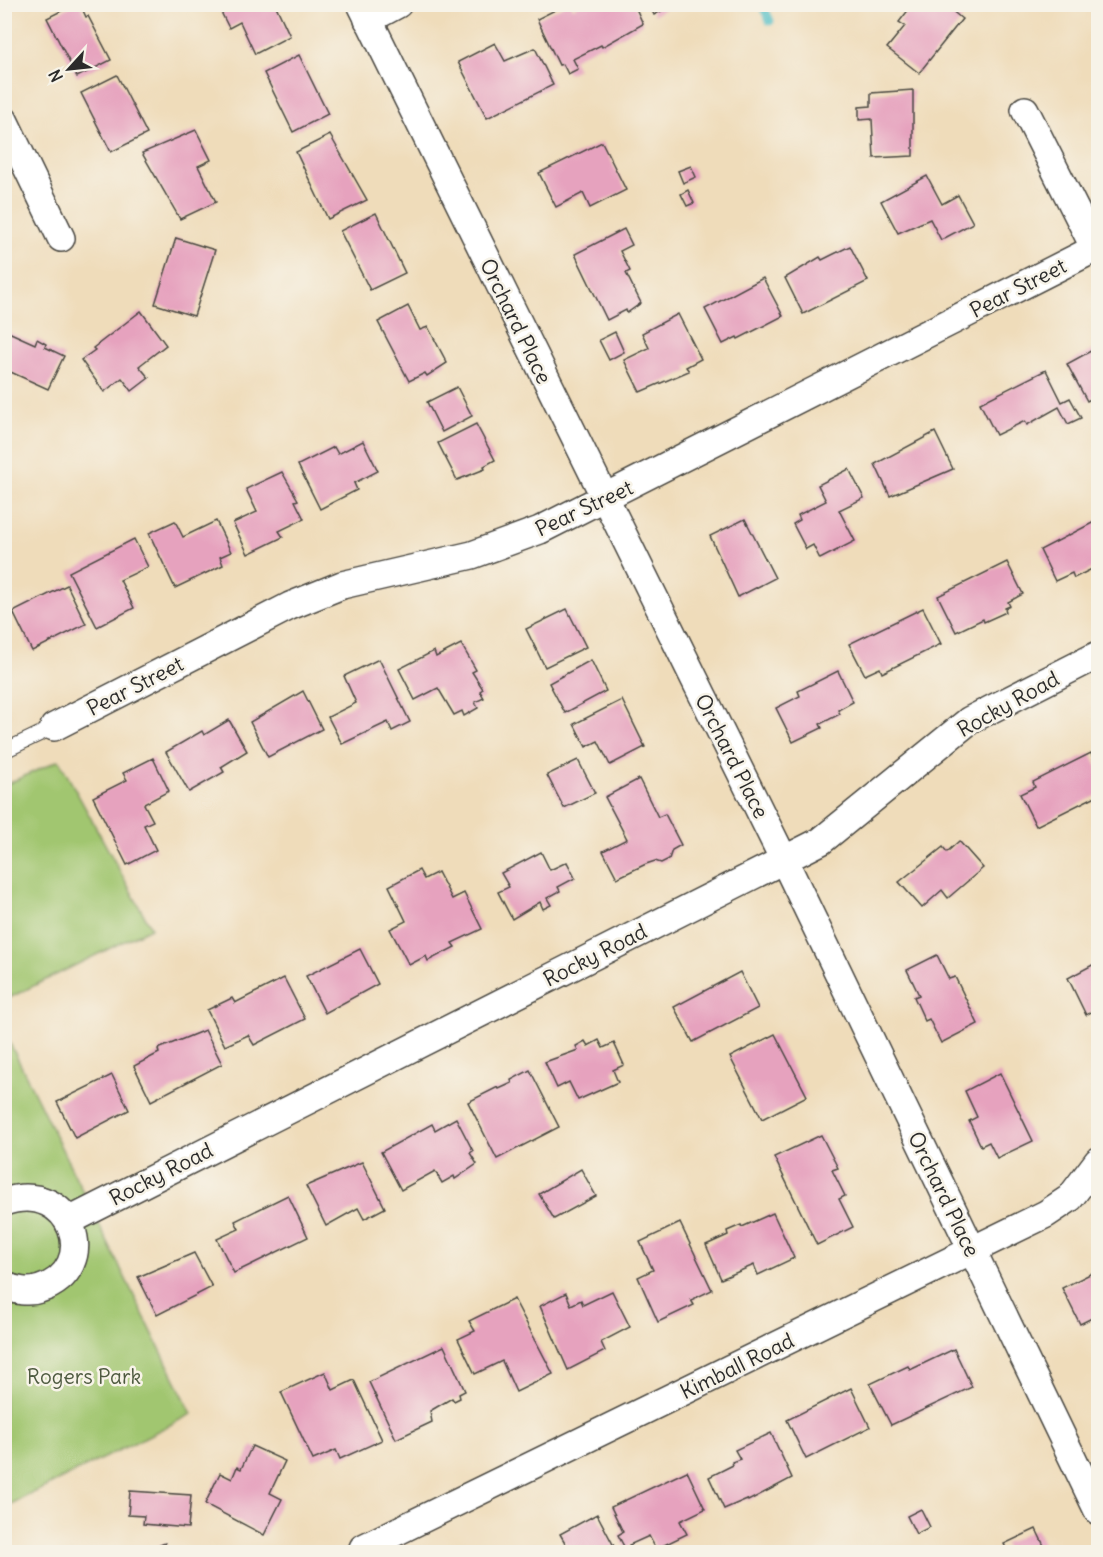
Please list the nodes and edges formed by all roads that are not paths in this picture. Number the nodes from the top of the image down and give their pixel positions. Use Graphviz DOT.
graph roads {
  1 [pos="398,4"];
  2 [pos="365,12"];
  3 [pos="1025,110"];
  4 [pos="4,120"];
  5 [pos="61,238"];
  6 [pos="1097,248"];
  7 [pos="604,500"];
  8 [pos="1098,655"];
  9 [pos="54,727"];
  10 [pos="4,751"];
  11 [pos="784,860"];
  12 [pos="1098,1161"];
  13 [pos="4,1203"];
  14 [pos="69,1221"];
  15 [pos="971,1252"];
  16 [pos="4,1284"];
  17 [pos="1098,1511"];
  18 [pos="365,1552"];
  1 -- 2 [label="street"];
  2 -- 7 [label="street, Orchard Place"];
  3 -- 6 [label="street"];
  4 -- 5 [label="street"];
  6 -- 7 [label="street, Pear Street"];
  7 -- 9 [label="street, Pear Street"];
  7 -- 11 [label="street, Orchard Place"];
  8 -- 11 [label="street, Rocky Road"];
  9 -- 10 [label="lane"];
  11 -- 14 [label="street, Rocky Road"];
  11 -- 15 [label="street, Orchard Place"];
  12 -- 15 [label="street, Kimball Road"];
  13 -- 14 [label="street"];
  14 -- 16 [label="street"];
  15 -- 17 [label="street, Orchard Place"];
  15 -- 18 [label="street, Kimball Road"];
}
